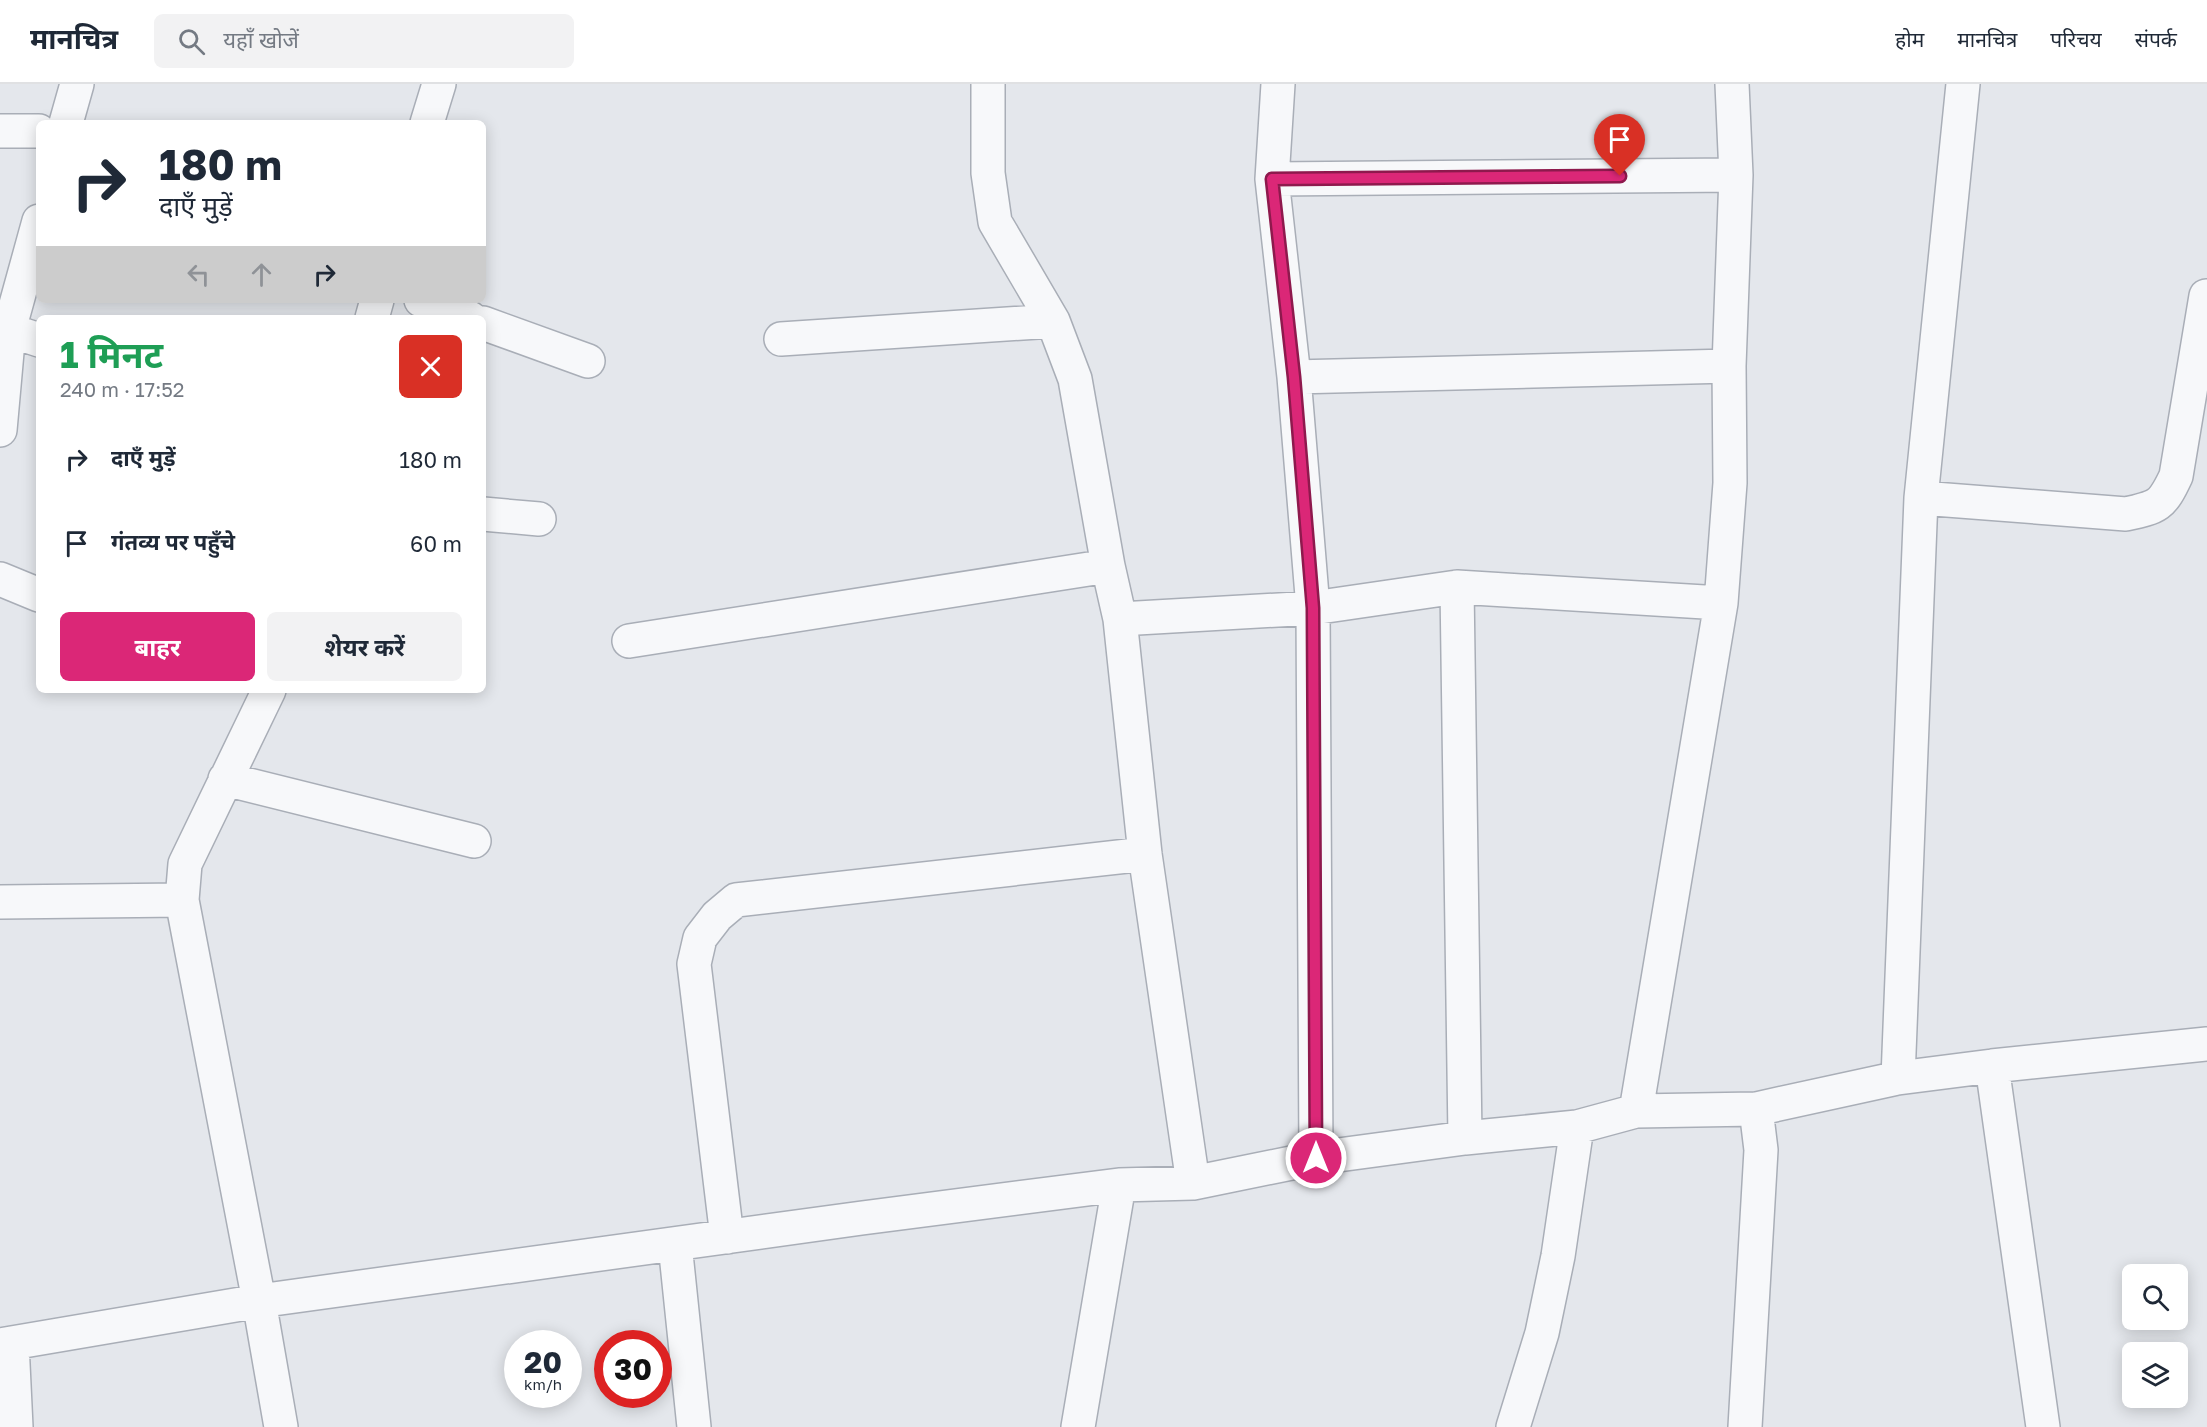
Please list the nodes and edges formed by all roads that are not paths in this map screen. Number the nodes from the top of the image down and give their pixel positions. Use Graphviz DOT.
graph roads {
  1 [pos="77,84"];
  2 [pos="439,84"];
  3 [pos="988,84"];
  4 [pos="1278,84"];
  5 [pos="1732,84"];
  6 [pos="1963,84"];
  7 [pos="67,120"];
  8 [pos="428,120"];
  9 [pos="0,131"];
  10 [pos="36,131"];
  11 [pos="1736,175"];
  12 [pos="1272,179"];
  13 [pos="36,244"];
  14 [pos="2206,296"];
  15 [pos="429,303"];
  16 [pos="462,315"];
  17 [pos="1053,321"];
  18 [pos="486,324"];
  19 [pos="24,335"];
  20 [pos="781,339"];
  21 [pos="588,362"];
  22 [pos="1729,366"];
  23 [pos="1294,377"];
  24 [pos="0,430"];
  25 [pos="2195,438"];
  26 [pos="1921,498"];
  27 [pos="486,514"];
  28 [pos="540,519"];
  29 [pos="1108,566"];
  30 [pos="0,579"];
  31 [pos="1457,588"];
  32 [pos="36,594"];
  33 [pos="1721,603"];
  34 [pos="1313,608"];
  35 [pos="1120,619"];
  36 [pos="629,640"];
  37 [pos="268,693"];
  38 [pos="225,779"];
  39 [pos="474,841"];
  40 [pos="1145,854"];
  41 [pos="182,900"];
  42 [pos="0,902"];
  43 [pos="2207,1044"];
  44 [pos="1992,1066"];
  45 [pos="1898,1078"];
  46 [pos="1756,1109"];
  47 [pos="1636,1111"];
  48 [pos="1576,1127"];
  49 [pos="1465,1138"];
  50 [pos="1316,1158"];
  51 [pos="1193,1183"];
  52 [pos="1119,1185"];
  53 [pos="727,1237"];
  54 [pos="675,1244"];
  55 [pos="259,1301"];
  56 [pos="6,1344"];
  57 [pos="16,1427"];
  58 [pos="280,1427"];
  59 [pos="694,1427"];
  60 [pos="1078,1427"];
  61 [pos="1513,1427"];
  62 [pos="1745,1427"];
  63 [pos="2043,1427"];
  1 -- 7 [label="street"];
  2 -- 8 [label="street"];
  3 -- 17 [label="street"];
  4 -- 12 [label="street"];
  5 -- 11 [label="street"];
  6 -- 26 [label="street"];
  9 -- 10 [label="street"];
  11 -- 12 [label="street"];
  11 -- 22 [label="street"];
  12 -- 23 [label="street"];
  13 -- 19 [label="street"];
  14 -- 25 [label="street"];
  15 -- 16 [label="street"];
  17 -- 20 [label="street"];
  17 -- 29 [label="street"];
  18 -- 21 [label="street"];
  19 -- 24 [label="street"];
  22 -- 23 [label="street"];
  22 -- 33 [label="street"];
  23 -- 34 [label="street"];
  25 -- 26 [label="street"];
  26 -- 45 [label="street"];
  27 -- 28 [label="street"];
  29 -- 35 [label="street"];
  29 -- 36 [label="street"];
  30 -- 32 [label="street"];
  31 -- 33 [label="street"];
  31 -- 34 [label="street"];
  31 -- 49 [label="street"];
  33 -- 47 [label="street"];
  34 -- 35 [label="street"];
  34 -- 50 [label="street"];
  35 -- 40 [label="street"];
  37 -- 38 [label="street"];
  38 -- 39 [label="street"];
  38 -- 41 [label="street"];
  40 -- 51 [label="street"];
  40 -- 53 [label="street"];
  41 -- 42 [label="street"];
  41 -- 55 [label="street"];
  43 -- 44 [label="street"];
  44 -- 45 [label="street"];
  44 -- 63 [label="street"];
  45 -- 46 [label="street"];
  46 -- 47 [label="street"];
  46 -- 62 [label="street"];
  47 -- 48 [label="street"];
  48 -- 49 [label="street"];
  48 -- 61 [label="street"];
  49 -- 50 [label="street"];
  50 -- 51 [label="street"];
  51 -- 52 [label="street"];
  52 -- 53 [label="street"];
  52 -- 60 [label="street"];
  53 -- 54 [label="street"];
  54 -- 55 [label="street"];
  54 -- 59 [label="street"];
  55 -- 56 [label="street"];
  55 -- 58 [label="street"];
  56 -- 57 [label="street"];
}
